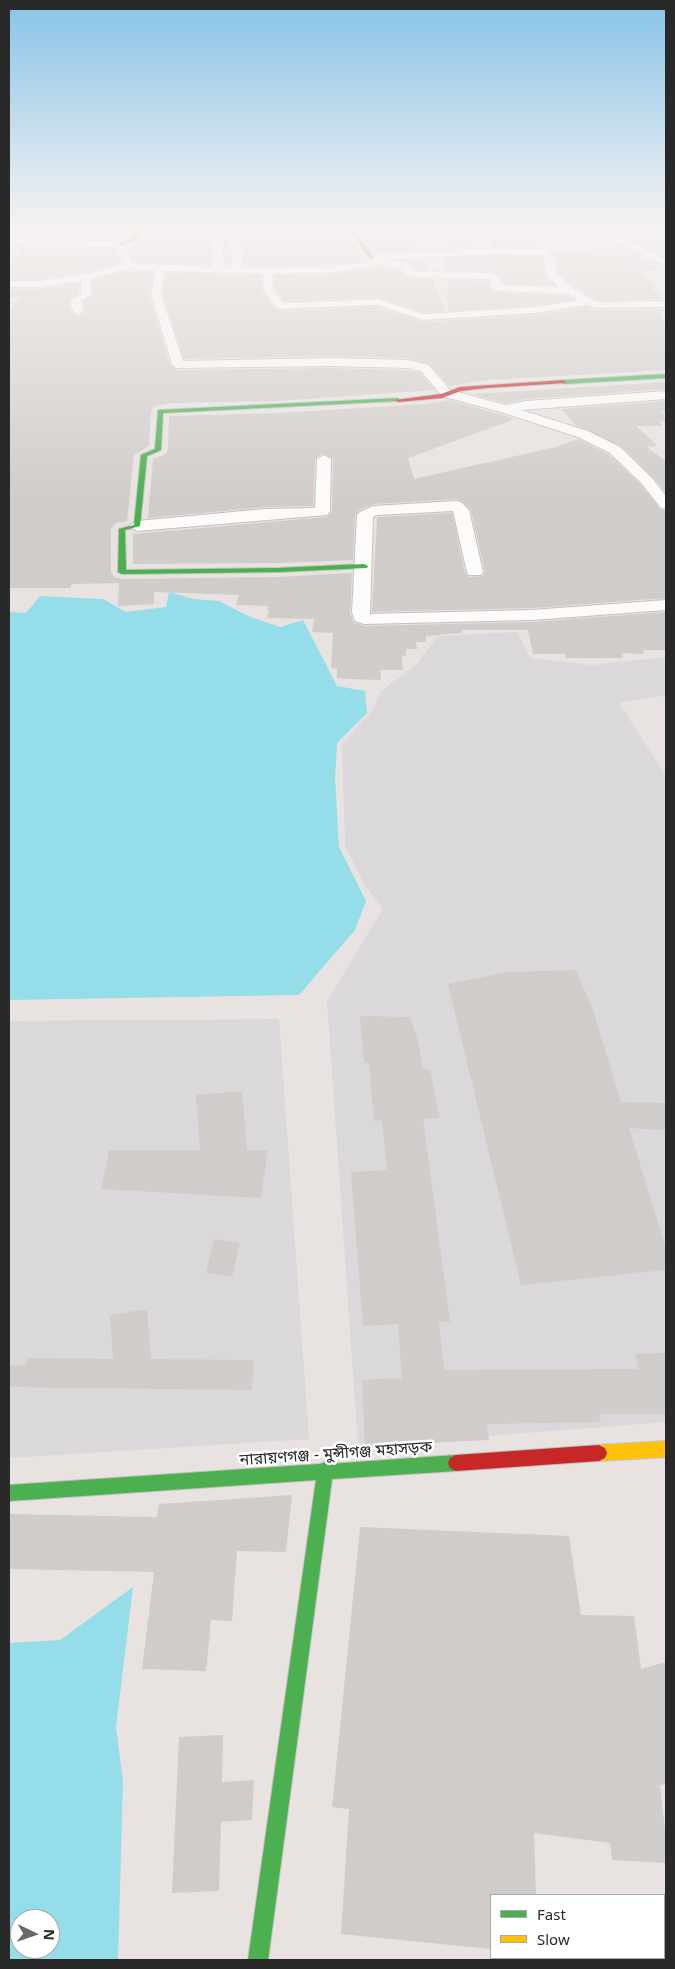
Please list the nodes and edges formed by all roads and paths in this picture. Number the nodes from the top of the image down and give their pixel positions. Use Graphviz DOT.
graph roads {
  1 [pos="164,318"];
  2 [pos="666,376"];
  3 [pos="446,393"];
  4 [pos="666,395"];
  5 [pos="510,410"];
  6 [pos="324,459"];
  7 [pos="666,505"];
  8 [pos="137,526"];
  9 [pos="364,566"];
  10 [pos="476,572"];
  11 [pos="666,604"];
  12 [pos="666,1449"];
  13 [pos="325,1470"];
  14 [pos="9,1493"];
  15 [pos="258,1960"];
  1 -- 3 [label="street"];
  2 -- 3 [label="street"];
  3 -- 5 [label="street"];
  3 -- 8 [label="street"];
  4 -- 5 [label="street"];
  5 -- 7 [label="street"];
  6 -- 8 [label="street"];
  8 -- 9 [label="street"];
  9 -- 10 [label="street"];
  9 -- 11 [label="street"];
  12 -- 13 [label="street, নারায়ণগঞ্জ - মুন্সীগঞ্জ মহাসড়ক"];
  13 -- 14 [label="street, নারায়ণগঞ্জ - মুন্সীগঞ্জ মহাসড়ক"];
  13 -- 15 [label="street"];
}
